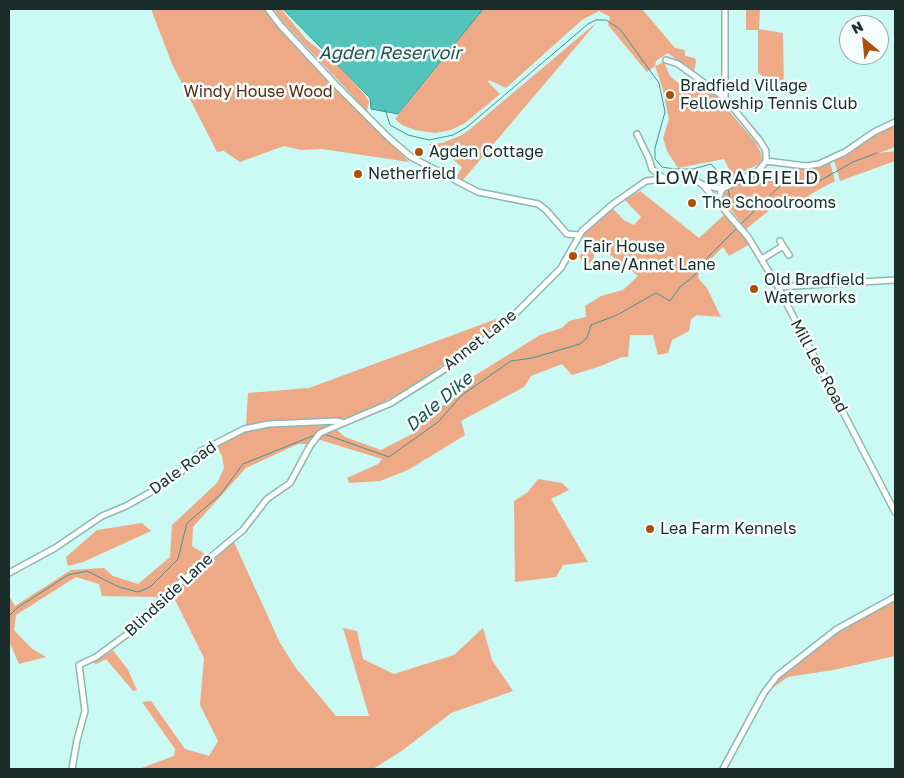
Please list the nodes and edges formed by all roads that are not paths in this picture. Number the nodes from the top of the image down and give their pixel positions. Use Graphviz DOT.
graph roads {
  1 [pos="268,9"];
  2 [pos="725,9"];
  3 [pos="666,60"];
  4 [pos="725,98"];
  5 [pos="895,122"];
  6 [pos="637,134"];
  7 [pos="766,161"];
  8 [pos="652,169"];
  9 [pos="663,178"];
  10 [pos="646,181"];
  11 [pos="703,185"];
  12 [pos="723,188"];
  13 [pos="718,200"];
  14 [pos="567,234"];
  15 [pos="579,235"];
  16 [pos="572,247"];
  17 [pos="789,255"];
  18 [pos="762,259"];
  19 [pos="895,280"];
  20 [pos="778,287"];
  21 [pos="344,423"];
  22 [pos="895,512"];
  23 [pos="9,573"];
  24 [pos="895,597"];
  25 [pos="72,769"];
  26 [pos="723,769"];
  1 -- 14 [label="street"];
  2 -- 4 [label="street"];
  3 -- 4 [label="street"];
  4 -- 7 [label="street"];
  5 -- 7 [label="street"];
  6 -- 8 [label="street"];
  7 -- 12 [label="street"];
  8 -- 9 [label="street"];
  8 -- 10 [label="street"];
  9 -- 10 [label="street"];
  9 -- 11 [label="street"];
  10 -- 15 [label="street, Annet Lane"];
  11 -- 12 [label="street"];
  11 -- 13 [label="street, Mill Lee Road"];
  12 -- 13 [label="street"];
  13 -- 18 [label="street, Mill Lee Road"];
  14 -- 15 [label="street"];
  14 -- 16 [label="street"];
  15 -- 16 [label="street, Annet Lane"];
  16 -- 21 [label="street, Annet Lane"];
  17 -- 18 [label="street"];
  18 -- 20 [label="street, Mill Lee Road"];
  19 -- 20 [label="street"];
  20 -- 22 [label="street, Mill Lee Road"];
  21 -- 23 [label="street, Dale Road"];
  21 -- 25 [label="street, Blindside Lane"];
  24 -- 26 [label="street"];
}
